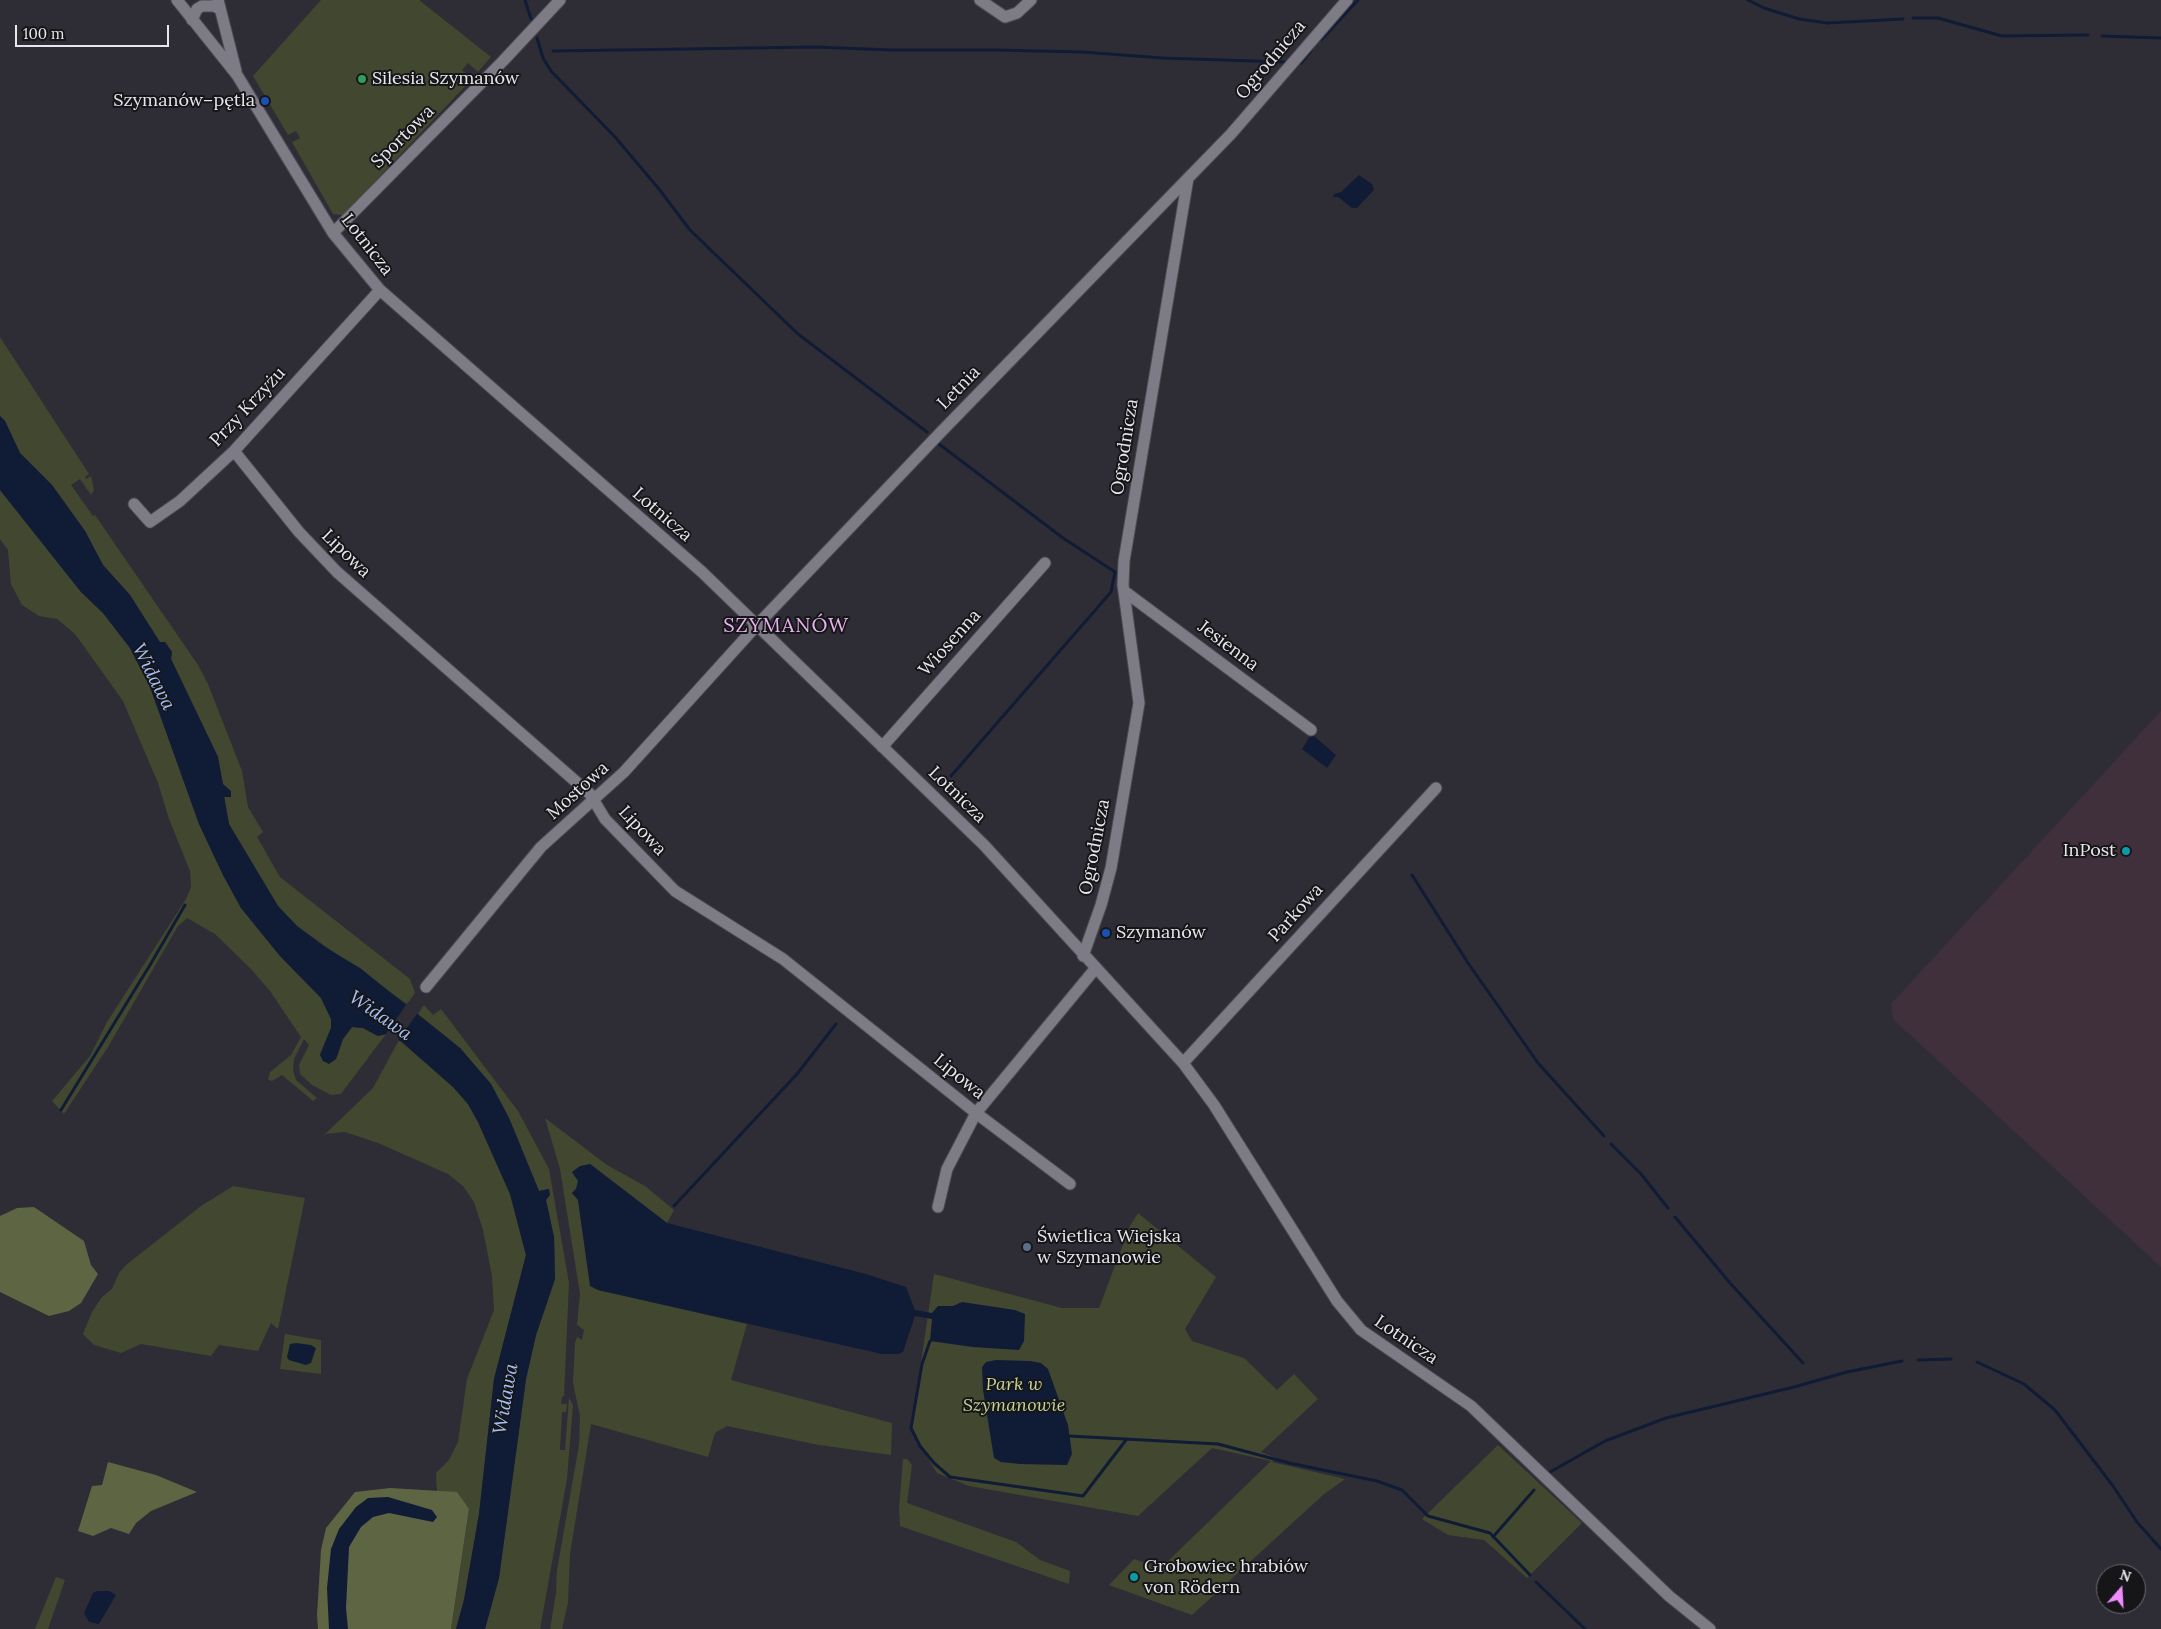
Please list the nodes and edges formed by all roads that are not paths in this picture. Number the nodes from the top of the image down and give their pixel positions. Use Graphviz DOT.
graph roads {
  1 [pos="177,0"];
  2 [pos="560,0"];
  3 [pos="980,0"];
  4 [pos="1031,0"];
  5 [pos="1347,0"];
  6 [pos="219,5"];
  7 [pos="192,20"];
  8 [pos="237,75"];
  9 [pos="1188,178"];
  10 [pos="332,233"];
  11 [pos="380,290"];
  12 [pos="234,451"];
  13 [pos="134,504"];
  14 [pos="1045,563"];
  15 [pos="1124,591"];
  16 [pos="758,624"];
  17 [pos="1311,730"];
  18 [pos="882,747"];
  19 [pos="1436,788"];
  20 [pos="594,801"];
  21 [pos="1090,963"];
  22 [pos="426,987"];
  23 [pos="1183,1063"];
  24 [pos="976,1113"];
  25 [pos="1070,1184"];
  26 [pos="938,1207"];
  27 [pos="1710,1629"];
  1 -- 7 [label="street, Lotnicza"];
  2 -- 10 [label="street, Sportowa"];
  3 -- 4 [label="street"];
  5 -- 9 [label="street, Ogrodnicza"];
  6 -- 7 [label="street"];
  6 -- 8 [label="street, Lotnicza"];
  7 -- 8 [label="street, Lotnicza"];
  8 -- 10 [label="street, Lotnicza"];
  9 -- 15 [label="street, Ogrodnicza"];
  9 -- 16 [label="street, Letnia"];
  10 -- 11 [label="street, Lotnicza"];
  11 -- 12 [label="street, Przy Krzyżu"];
  11 -- 16 [label="street, Lotnicza"];
  12 -- 13 [label="street, Przy Krzyżu"];
  12 -- 20 [label="street, Lipowa"];
  14 -- 18 [label="street, Wiosenna"];
  15 -- 17 [label="street, Jesienna"];
  15 -- 21 [label="street, Ogrodnicza"];
  16 -- 18 [label="street, Lotnicza"];
  16 -- 20 [label="street, Mostowa"];
  18 -- 21 [label="street, Lotnicza"];
  19 -- 23 [label="street, Parkowa"];
  20 -- 22 [label="street, Mostowa"];
  20 -- 24 [label="street, Lipowa"];
  21 -- 23 [label="street, Lotnicza"];
  21 -- 24 [label="street, Ogrodnicza"];
  23 -- 27 [label="street, Lotnicza"];
  24 -- 25 [label="street, Lipowa"];
  24 -- 26 [label="street, Ogrodnicza"];
}
